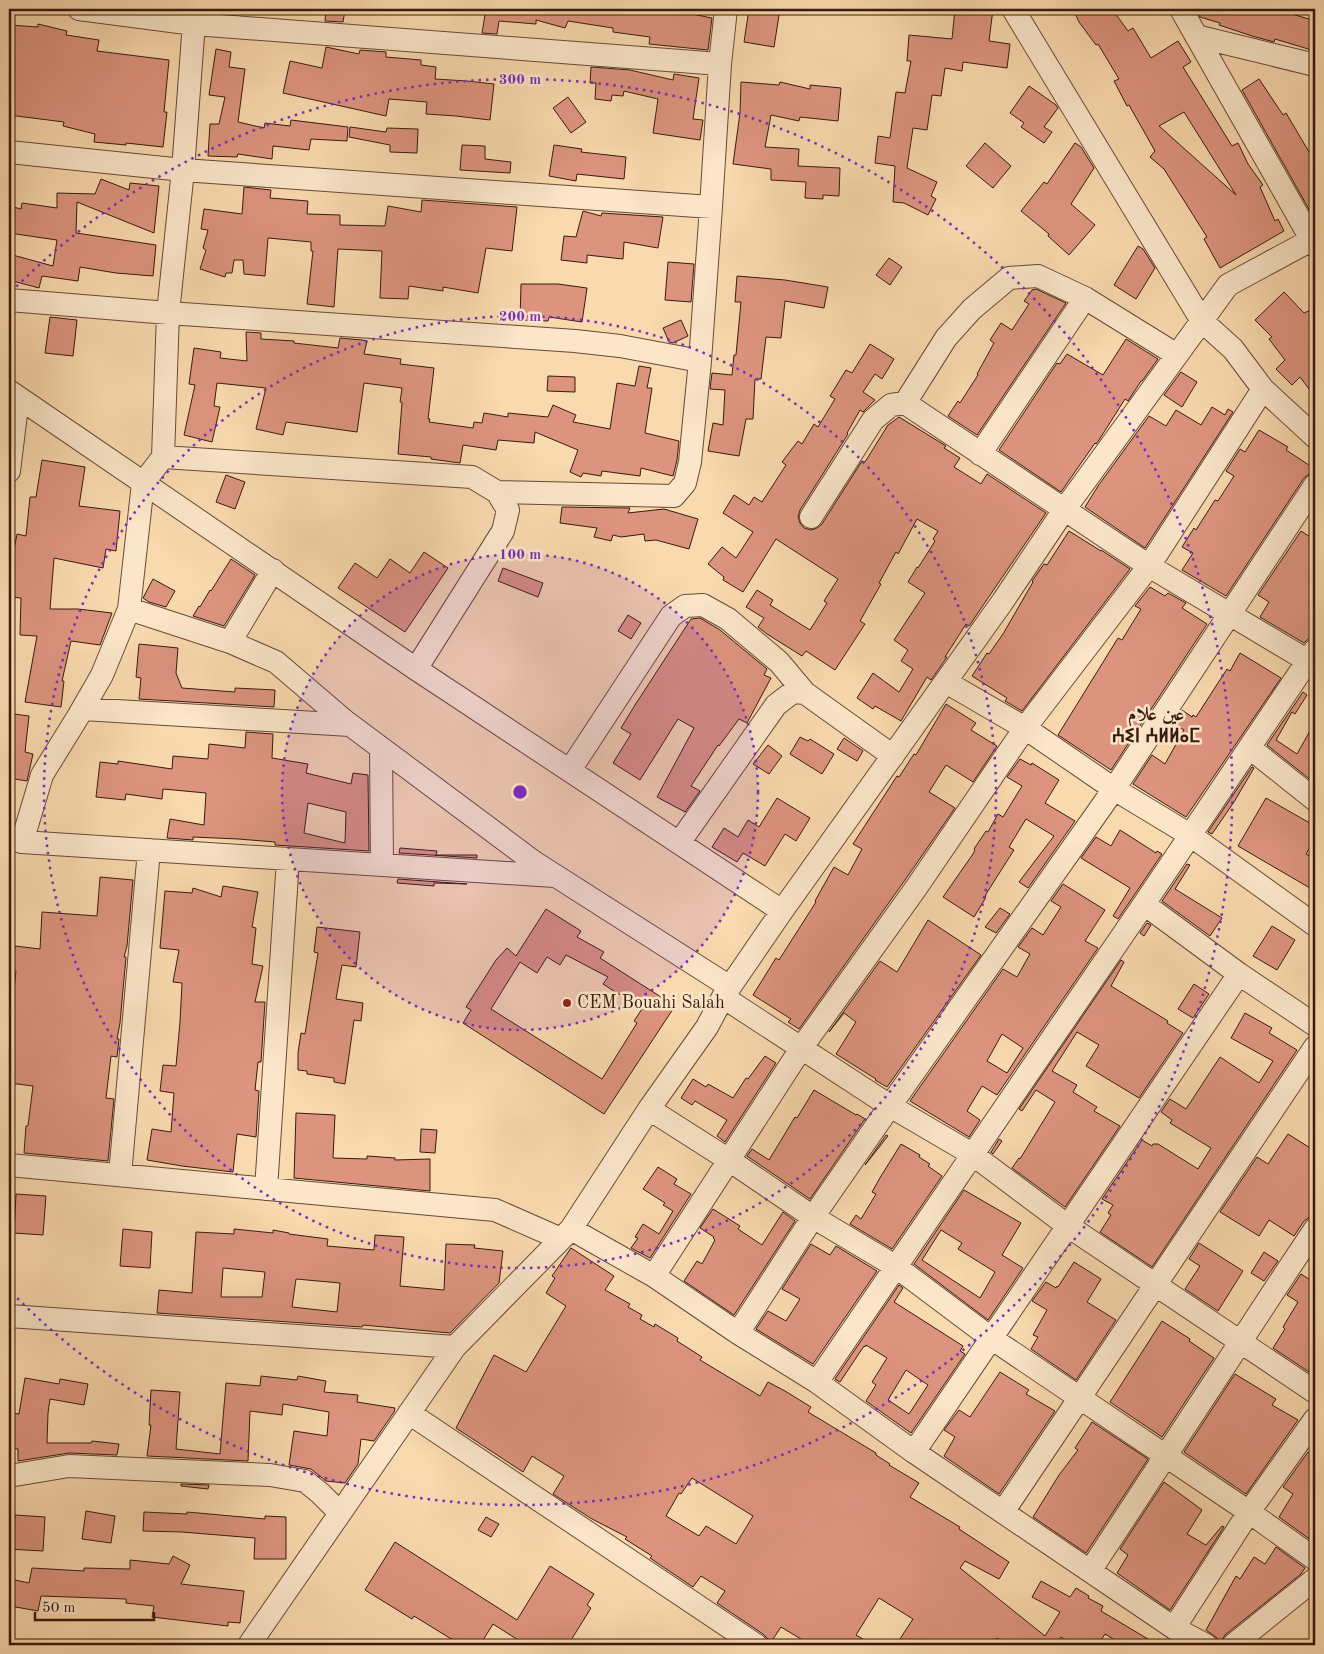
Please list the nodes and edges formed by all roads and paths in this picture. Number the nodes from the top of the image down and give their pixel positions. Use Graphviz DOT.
graph roads {
  1 [pos="79,9"];
  2 [pos="726,9"];
  3 [pos="1013,9"];
  4 [pos="1181,9"];
  5 [pos="194,16"];
  6 [pos="1196,36"];
  7 [pos="720,64"];
  8 [pos="1315,65"];
  9 [pos="9,152"];
  10 [pos="183,170"];
  11 [pos="711,207"];
  12 [pos="1314,241"];
  13 [pos="1085,298"];
  14 [pos="9,300"];
  15 [pos="168,313"];
  16 [pos="1202,321"];
  17 [pos="1177,356"];
  18 [pos="700,360"];
  19 [pos="1263,389"];
  20 [pos="904,402"];
  21 [pos="13,404"];
  22 [pos="1315,436"];
  23 [pos="980,454"];
  24 [pos="164,457"];
  25 [pos="9,471"];
  26 [pos="143,483"];
  27 [pos="1315,485"];
  28 [pos="497,492"];
  29 [pos="1064,510"];
  30 [pos="810,517"];
  31 [pos="1149,566"];
  32 [pos="273,570"];
  33 [pos="130,609"];
  34 [pos="1230,614"];
  35 [pos="230,642"];
  36 [pos="1312,656"];
  37 [pos="416,669"];
  38 [pos="946,682"];
  39 [pos="806,693"];
  40 [pos="83,709"];
  41 [pos="350,725"];
  42 [pos="1025,728"];
  43 [pos="381,748"];
  44 [pos="1250,748"];
  45 [pos="893,756"];
  46 [pos="570,770"];
  47 [pos="1114,789"];
  48 [pos="1315,800"];
  49 [pos="1190,835"];
  50 [pos="15,841"];
  51 [pos="679,843"];
  52 [pos="149,850"];
  53 [pos="288,859"];
  54 [pos="382,865"];
  55 [pos="556,876"];
  56 [pos="1144,904"];
  57 [pos="782,911"];
  58 [pos="1315,925"];
  59 [pos="1239,974"];
  60 [pos="727,992"];
  61 [pos="1315,1025"];
  62 [pos="802,1047"];
  63 [pos="1315,1047"];
  64 [pos="890,1106"];
  65 [pos="650,1109"];
  66 [pos="972,1154"];
  67 [pos="729,1160"];
  68 [pos="9,1165"];
  69 [pos="120,1175"];
  70 [pos="266,1189"];
  71 [pos="813,1217"];
  72 [pos="1068,1226"];
  73 [pos="1315,1230"];
  74 [pos="566,1234"];
  75 [pos="895,1266"];
  76 [pos="654,1276"];
  77 [pos="1156,1284"];
  78 [pos="9,1316"];
  79 [pos="738,1332"];
  80 [pos="991,1338"];
  81 [pos="1240,1341"];
  82 [pos="454,1347"];
  83 [pos="817,1382"];
  84 [pos="1315,1392"];
  85 [pos="1079,1398"];
  86 [pos="409,1413"];
  87 [pos="1315,1419"];
  88 [pos="914,1452"];
  89 [pos="1164,1456"];
  90 [pos="9,1476"];
  91 [pos="1003,1512"];
  92 [pos="1249,1512"];
  93 [pos="340,1513"];
  94 [pos="1315,1559"];
  95 [pos="1090,1571"];
  96 [pos="1315,1579"];
  97 [pos="1174,1628"];
  98 [pos="249,1645"];
  99 [pos="756,1645"];
  100 [pos="1206,1645"];
  101 [pos="1233,1645"];
  1 -- 5 [label="street"];
  2 -- 7 [label="street"];
  3 -- 16 [label="street"];
  4 -- 6 [label="street"];
  5 -- 7 [label="street"];
  5 -- 10 [label="street"];
  6 -- 8 [label="street"];
  6 -- 12 [label="street"];
  7 -- 11 [label="street"];
  9 -- 10 [label="street"];
  10 -- 11 [label="street"];
  10 -- 15 [label="street"];
  11 -- 18 [label="street"];
  12 -- 16 [label="street"];
  13 -- 17 [label="street"];
  13 -- 20 [label="street"];
  13 -- 23 [label="street"];
  14 -- 15 [label="street"];
  15 -- 18 [label="street"];
  15 -- 24 [label="street"];
  16 -- 17 [label="street"];
  16 -- 19 [label="street"];
  17 -- 29 [label="street"];
  18 -- 28 [label="street"];
  19 -- 22 [label="street"];
  19 -- 31 [label="street"];
  20 -- 23 [label="street"];
  20 -- 30 [label="street"];
  21 -- 25 [label="street"];
  21 -- 26 [label="street"];
  23 -- 29 [label="street"];
  24 -- 26 [label="street"];
  24 -- 28 [label="street"];
  26 -- 32 [label="street"];
  26 -- 33 [label="street"];
  27 -- 34 [label="street"];
  28 -- 37 [label="street"];
  29 -- 31 [label="street"];
  29 -- 38 [label="street"];
  31 -- 34 [label="street"];
  31 -- 42 [label="street"];
  32 -- 35 [label="street"];
  32 -- 37 [label="street"];
  33 -- 35 [label="street"];
  33 -- 40 [label="street"];
  34 -- 36 [label="street"];
  34 -- 47 [label="street"];
  35 -- 41 [label="street"];
  36 -- 44 [label="street"];
  37 -- 46 [label="street"];
  38 -- 42 [label="street"];
  38 -- 45 [label="street"];
  39 -- 45 [label="street"];
  39 -- 46 [label="street"];
  39 -- 51 [label="street"];
  40 -- 41 [label="street"];
  40 -- 50 [label="street"];
  41 -- 43 [label="street"];
  42 -- 47 [label="street"];
  42 -- 62 [label="street"];
  43 -- 54 [label="street"];
  43 -- 55 [label="street"];
  44 -- 48 [label="street"];
  44 -- 49 [label="street"];
  45 -- 57 [label="street"];
  46 -- 51 [label="street"];
  47 -- 49 [label="street"];
  47 -- 64 [label="street"];
  49 -- 56 [label="street"];
  49 -- 58 [label="street"];
  50 -- 52 [label="street"];
  51 -- 57 [label="street"];
  52 -- 53 [label="street"];
  52 -- 69 [label="street"];
  53 -- 54 [label="street"];
  53 -- 70 [label="street"];
  54 -- 55 [label="street"];
  55 -- 60 [label="street"];
  56 -- 59 [label="street"];
  56 -- 66 [label="street"];
  57 -- 60 [label="street"];
  59 -- 61 [label="street"];
  59 -- 72 [label="street"];
  60 -- 62 [label="street"];
  60 -- 65 [label="street"];
  62 -- 64 [label="street"];
  62 -- 67 [label="street"];
  63 -- 77 [label="street"];
  64 -- 66 [label="street"];
  64 -- 71 [label="street"];
  65 -- 67 [label="street"];
  65 -- 74 [label="street"];
  66 -- 72 [label="street"];
  66 -- 75 [label="street"];
  67 -- 71 [label="street"];
  67 -- 76 [label="street"];
  68 -- 69 [label="street"];
  69 -- 70 [label="street"];
  70 -- 74 [label="street"];
  71 -- 75 [label="street"];
  71 -- 79 [label="street"];
  72 -- 77 [label="street"];
  72 -- 80 [label="street"];
  73 -- 81 [label="street"];
  74 -- 76 [label="street"];
  74 -- 82 [label="street"];
  75 -- 80 [label="street"];
  75 -- 83 [label="street"];
  76 -- 79 [label="street"];
  77 -- 81 [label="street"];
  77 -- 85 [label="street"];
  78 -- 82 [label="street"];
  79 -- 83 [label="street"];
  80 -- 85 [label="street"];
  80 -- 88 [label="street"];
  81 -- 84 [label="street"];
  81 -- 89 [label="street"];
  82 -- 86 [label="street"];
  83 -- 88 [label="street"];
  85 -- 89 [label="street"];
  85 -- 91 [label="street"];
  86 -- 93 [label="street"];
  86 -- 99 [label="street"];
  87 -- 92 [label="street"];
  88 -- 91 [label="street"];
  89 -- 92 [label="street"];
  89 -- 95 [label="street"];
  90 -- 93 [label="street"];
  91 -- 95 [label="street"];
  92 -- 94 [label="street"];
  92 -- 97 [label="street"];
  93 -- 98 [label="street"];
  95 -- 97 [label="street"];
  96 -- 101 [label="street"];
  97 -- 100 [label="street"];
}
